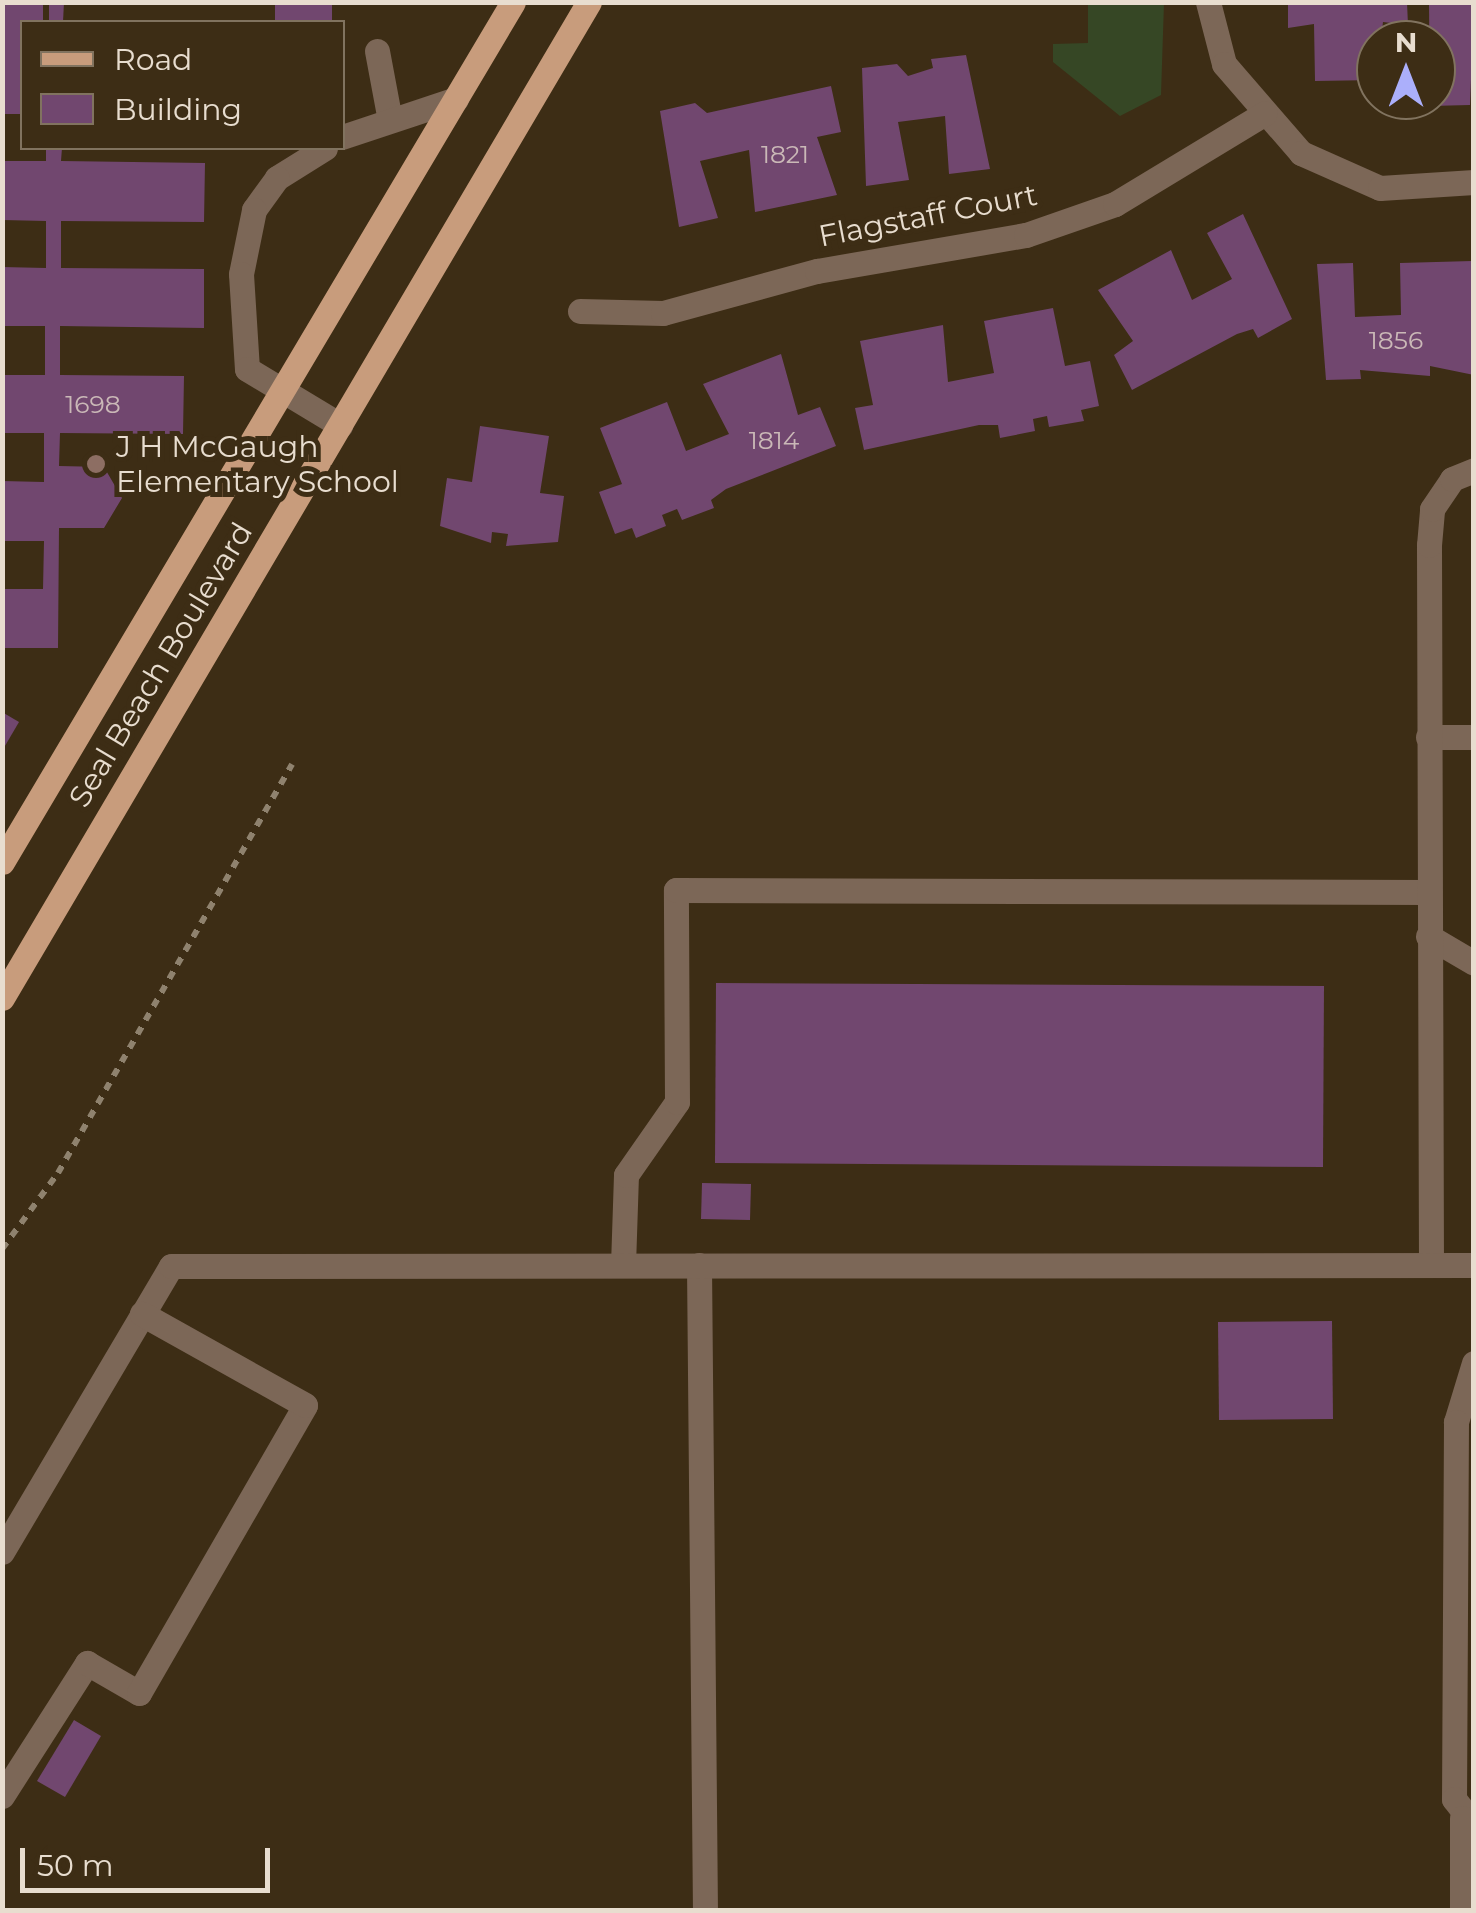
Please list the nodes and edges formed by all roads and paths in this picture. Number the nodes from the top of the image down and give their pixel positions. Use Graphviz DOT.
graph roads {
  1 [pos="513,2"];
  2 [pos="589,2"];
  3 [pos="1208,2"];
  4 [pos="378,51"];
  5 [pos="456,99"];
  6 [pos="1265,113"];
  7 [pos="388,116"];
  8 [pos="345,135"];
  9 [pos="322,150"];
  10 [pos="1474,182"];
  11 [pos="580,311"];
  12 [pos="281,392"];
  13 [pos="340,425"];
  14 [pos="1474,470"];
  15 [pos="1428,738"];
  16 [pos="1474,738"];
  17 [pos="292,764"];
  18 [pos="2,862"];
  19 [pos="1428,892"];
  20 [pos="1428,936"];
  21 [pos="1474,963"];
  22 [pos="2,998"];
  23 [pos="2,1248"];
  24 [pos="623,1265"];
  25 [pos="699,1265"];
  26 [pos="1432,1265"];
  27 [pos="1474,1265"];
  28 [pos="142,1314"];
  29 [pos="1474,1363"];
  30 [pos="2,1552"];
  31 [pos="2,1796"];
  32 [pos="1468,1822"];
  33 [pos="705,1910"];
  34 [pos="1462,1910"];
  1 -- 5 [label="main road, Seal Beach Boulevard"];
  2 -- 13 [label="main road, Seal Beach Boulevard"];
  3 -- 6 [label="street"];
  4 -- 7 [label="street"];
  5 -- 7 [label="street"];
  5 -- 12 [label="main road, Seal Beach Boulevard"];
  6 -- 10 [label="street"];
  6 -- 11 [label="street, Flagstaff Court"];
  7 -- 8 [label="street"];
  9 -- 12 [label="street"];
  12 -- 13 [label="street"];
  12 -- 18 [label="main road, Seal Beach Boulevard"];
  13 -- 22 [label="main road, Seal Beach Boulevard"];
  14 -- 15 [label="street"];
  15 -- 16 [label="street"];
  15 -- 19 [label="street"];
  17 -- 23 [label="path"];
  19 -- 20 [label="street"];
  19 -- 24 [label="street"];
  20 -- 21 [label="street"];
  20 -- 26 [label="street"];
  24 -- 25 [label="street"];
  24 -- 28 [label="street"];
  25 -- 26 [label="street"];
  25 -- 33 [label="street"];
  26 -- 27 [label="street"];
  28 -- 30 [label="street"];
  28 -- 31 [label="street"];
  29 -- 32 [label="street"];
  32 -- 34 [label="street"];
}
